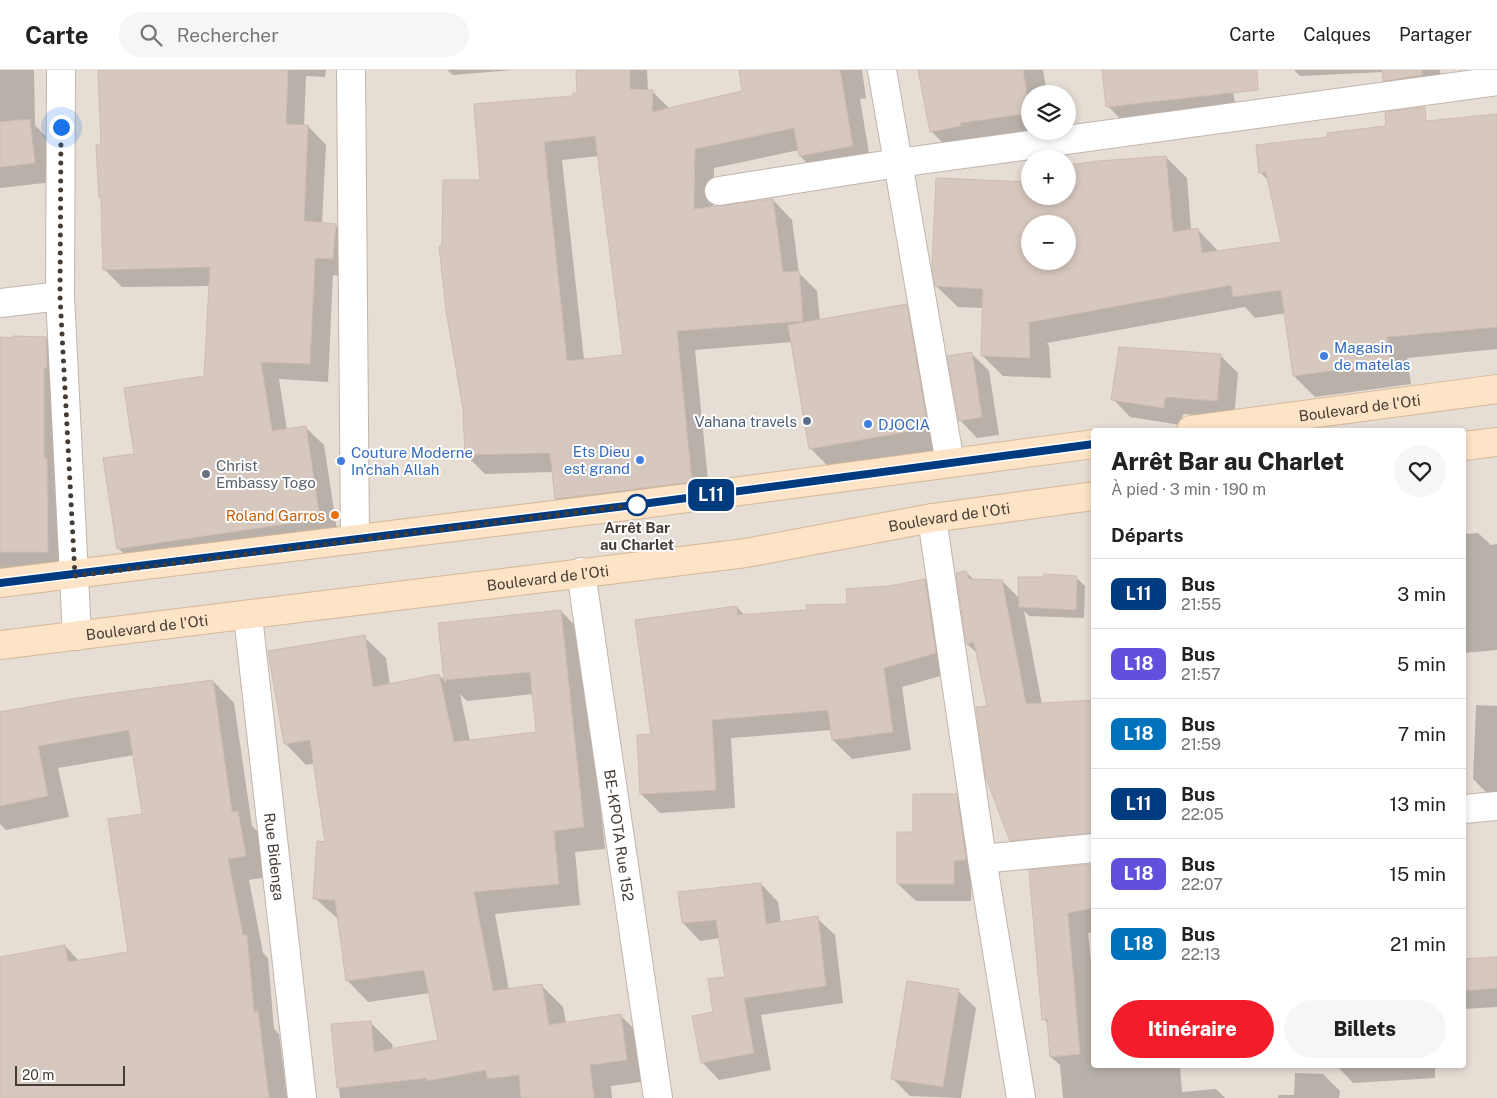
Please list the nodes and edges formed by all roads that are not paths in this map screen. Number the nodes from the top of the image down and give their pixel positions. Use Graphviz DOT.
graph roads {
  1 [pos="61,70"];
  2 [pos="351,70"];
  3 [pos="882,70"];
  4 [pos="1497,81"];
  5 [pos="898,163"];
  6 [pos="719,191"];
  7 [pos="60,296"];
  8 [pos="0,303"];
  9 [pos="1497,389"];
  10 [pos="1206,428"];
  11 [pos="1497,442"];
  12 [pos="1091,444"];
  13 [pos="1466,446"];
  14 [pos="950,464"];
  15 [pos="1091,496"];
  16 [pos="932,518"];
  17 [pos="355,539"];
  18 [pos="581,572"];
  19 [pos="75,576"];
  20 [pos="0,583"];
  21 [pos="248,616"];
  22 [pos="77,636"];
  23 [pos="0,645"];
  24 [pos="1497,806"];
  25 [pos="1466,809"];
  26 [pos="1091,848"];
  27 [pos="982,860"];
  28 [pos="302,1098"];
  29 [pos="658,1098"];
  30 [pos="1021,1098"];
  1 -- 7 [label="street"];
  2 -- 17 [label="street"];
  3 -- 5 [label="street"];
  4 -- 5 [label="street"];
  5 -- 6 [label="street"];
  5 -- 14 [label="street"];
  7 -- 8 [label="street"];
  7 -- 19 [label="street"];
  9 -- 10 [label="main road, Boulevard de l'Oti"];
  11 -- 13 [label="main road"];
  12 -- 14 [label="main road"];
  14 -- 17 [label="main road"];
  15 -- 16 [label="main road, Boulevard de l'Oti"];
  16 -- 18 [label="main road, Boulevard de l'Oti"];
  16 -- 27 [label="street"];
  17 -- 19 [label="main road"];
  18 -- 21 [label="main road, Boulevard de l'Oti"];
  18 -- 29 [label="street, BE-KPOTA Rue 152"];
  19 -- 20 [label="main road"];
  19 -- 22 [label="street"];
  21 -- 22 [label="main road, Boulevard de l'Oti"];
  21 -- 28 [label="street, Rue Bidenga"];
  22 -- 23 [label="main road, Boulevard de l'Oti"];
  24 -- 25 [label="street"];
  26 -- 27 [label="street"];
  27 -- 30 [label="street"];
}
